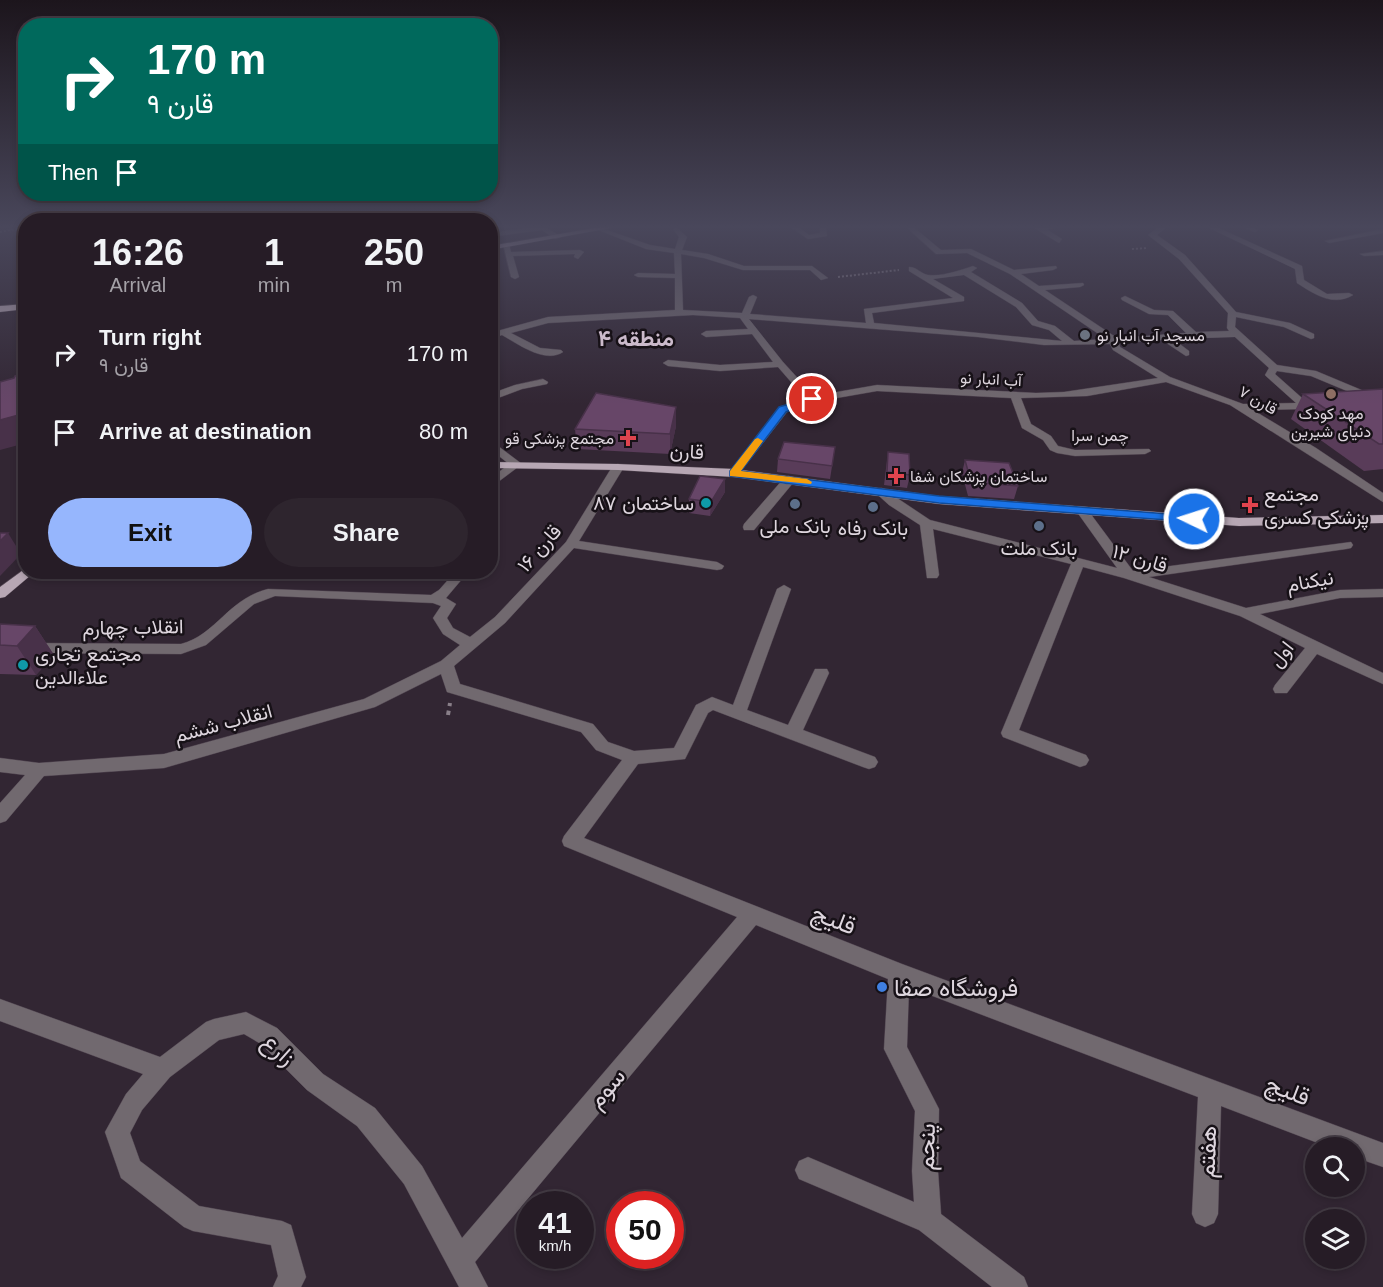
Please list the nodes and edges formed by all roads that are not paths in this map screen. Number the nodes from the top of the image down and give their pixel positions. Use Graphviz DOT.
graph roads {
  1 [pos="679,285"];
  2 [pos="939,285"];
  3 [pos="986,285"];
  4 [pos="1034,285"];
  5 [pos="1080,285"];
  6 [pos="1205,285"];
  7 [pos="1306,285"];
  8 [pos="1039,288"];
  9 [pos="1349,295"];
  10 [pos="753,297"];
  11 [pos="1125,298"];
  12 [pos="18,307"];
  13 [pos="0,309"];
  14 [pos="679,313"];
  15 [pos="1232,314"];
  16 [pos="744,318"];
  17 [pos="871,327"];
  18 [pos="754,331"];
  19 [pos="503,332"];
  20 [pos="498,334"];
  21 [pos="706,334"];
  22 [pos="1193,334"];
  23 [pos="1237,334"];
  24 [pos="1163,336"];
  25 [pos="1311,336"];
  26 [pos="1114,340"];
  27 [pos="1071,343"];
  28 [pos="558,352"];
  29 [pos="1186,353"];
  30 [pos="668,363"];
  31 [pos="780,364"];
  32 [pos="1274,368"];
  33 [pos="1167,379"];
  34 [pos="543,382"];
  35 [pos="498,395"];
  36 [pos="1015,395"];
  37 [pos="812,399"];
  38 [pos="1383,402"];
  39 [pos="1239,407"];
  40 [pos="498,449"];
  41 [pos="1145,451"];
  42 [pos="516,464"];
  43 [pos="498,465"];
  44 [pos="618,467"];
  45 [pos="734,473"];
  46 [pos="498,479"];
  47 [pos="789,480"];
  48 [pos="882,492"];
  49 [pos="1383,498"];
  50 [pos="1083,512"];
  51 [pos="1383,519"];
  52 [pos="926,523"];
  53 [pos="749,527"];
  54 [pos="571,544"];
  55 [pos="1346,545"];
  56 [pos="1078,563"];
  57 [pos="717,566"];
  58 [pos="932,575"];
  59 [pos="1129,575"];
  60 [pos="18,579"];
  61 [pos="456,579"];
  62 [pos="784,589"];
  63 [pos="1383,593"];
  64 [pos="0,594"];
  65 [pos="434,598"];
  66 [pos="1245,613"];
  67 [pos="0,634"];
  68 [pos="470,644"];
  69 [pos="1315,646"];
  70 [pos="446,665"];
  71 [pos="821,673"];
  72 [pos="1383,679"];
  73 [pos="1281,689"];
  74 [pos="738,713"];
  75 [pos="793,733"];
  76 [pos="633,758"];
  77 [pos="1080,760"];
  78 [pos="869,762"];
  79 [pos="0,765"];
  80 [pos="39,770"];
  81 [pos="0,816"];
  82 [pos="752,915"];
  83 [pos="899,973"];
  84 [pos="0,1010"];
  85 [pos="162,1069"];
  86 [pos="1210,1090"];
  87 [pos="1383,1155"];
  88 [pos="808,1170"];
  89 [pos="1205,1214"];
  90 [pos="928,1221"];
  91 [pos="460,1260"];
  92 [pos="287,1287"];
  93 [pos="474,1287"];
  94 [pos="1014,1287"];
  1 -- 14 [label="street"];
  2 -- 17 [label="street"];
  3 -- 27 [label="street"];
  4 -- 8 [label="street, قارن ٧"];
  5 -- 8 [label="street"];
  6 -- 15 [label="street"];
  7 -- 9 [label="street"];
  8 -- 26 [label="street, قارن ٧"];
  10 -- 16 [label="street"];
  11 -- 22 [label="street"];
  12 -- 13 [label="main road"];
  14 -- 16 [label="street"];
  14 -- 19 [label="street"];
  15 -- 23 [label="street"];
  15 -- 25 [label="street"];
  16 -- 17 [label="street"];
  16 -- 18 [label="street"];
  17 -- 27 [label="street"];
  18 -- 21 [label="street"];
  18 -- 31 [label="street"];
  19 -- 20 [label="street"];
  19 -- 28 [label="street"];
  22 -- 23 [label="street"];
  22 -- 24 [label="street"];
  23 -- 32 [label="street"];
  24 -- 26 [label="street"];
  24 -- 29 [label="street"];
  26 -- 27 [label="street"];
  26 -- 33 [label="street, قارن ٧"];
  30 -- 31 [label="street"];
  31 -- 37 [label="street"];
  32 -- 38 [label="street"];
  32 -- 39 [label="street"];
  33 -- 36 [label="street, آب انبار نو"];
  33 -- 39 [label="street, قارن ٧"];
  34 -- 35 [label="street"];
  36 -- 37 [label="street, آب انبار نو"];
  36 -- 41 [label="street, چمن سرا"];
  37 -- 45 [label="street, آب انبار نو"];
  39 -- 49 [label="street, قارن ٧"];
  40 -- 42 [label="street"];
  42 -- 43 [label="main road, قارن"];
  42 -- 44 [label="main road, قارن"];
  42 -- 46 [label="street"];
  44 -- 45 [label="main road, قارن"];
  44 -- 54 [label="street, قارن ۱۶"];
  45 -- 47 [label="main road, قارن"];
  47 -- 48 [label="main road, قارن"];
  47 -- 53 [label="street"];
  48 -- 50 [label="main road, قارن"];
  48 -- 52 [label="street, قارن ۱۲"];
  50 -- 51 [label="main road, قارن"];
  50 -- 59 [label="street"];
  52 -- 56 [label="street, قارن ۱۲"];
  52 -- 58 [label="street"];
  54 -- 57 [label="street"];
  54 -- 68 [label="street, قارن ۱۶"];
  55 -- 59 [label="street"];
  56 -- 59 [label="street, قارن ۱۲"];
  56 -- 77 [label="street"];
  59 -- 66 [label="street, قارن ۱۲"];
  60 -- 64 [label="main road"];
  61 -- 65 [label="street"];
  62 -- 74 [label="street"];
  63 -- 66 [label="street, نیکنام"];
  65 -- 67 [label="street, انقلاب چهارم"];
  65 -- 68 [label="street"];
  66 -- 69 [label="street, قارن ۱۲"];
  68 -- 70 [label="street, قارن ۱۶"];
  69 -- 72 [label="street, قارن ۱۲"];
  69 -- 73 [label="street, اول"];
  70 -- 76 [label="street"];
  70 -- 80 [label="street, انقلاب ششم"];
  71 -- 75 [label="street"];
  74 -- 75 [label="street"];
  74 -- 76 [label="street"];
  75 -- 78 [label="street"];
  76 -- 82 [label="street, قلیچ"];
  79 -- 80 [label="street, انقلاب ششم"];
  80 -- 81 [label="street"];
  82 -- 83 [label="street, قلیچ"];
  82 -- 91 [label="street, سوم"];
  83 -- 86 [label="street, قلیچ"];
  83 -- 90 [label="street, پنجم"];
  84 -- 85 [label="street"];
  85 -- 91 [label="street, زارع"];
  85 -- 92 [label="street, زارع"];
  86 -- 87 [label="street, قلیچ"];
  86 -- 89 [label="street, هفتم"];
  88 -- 90 [label="street"];
  90 -- 94 [label="street"];
  91 -- 93 [label="street, زارع"];
}
